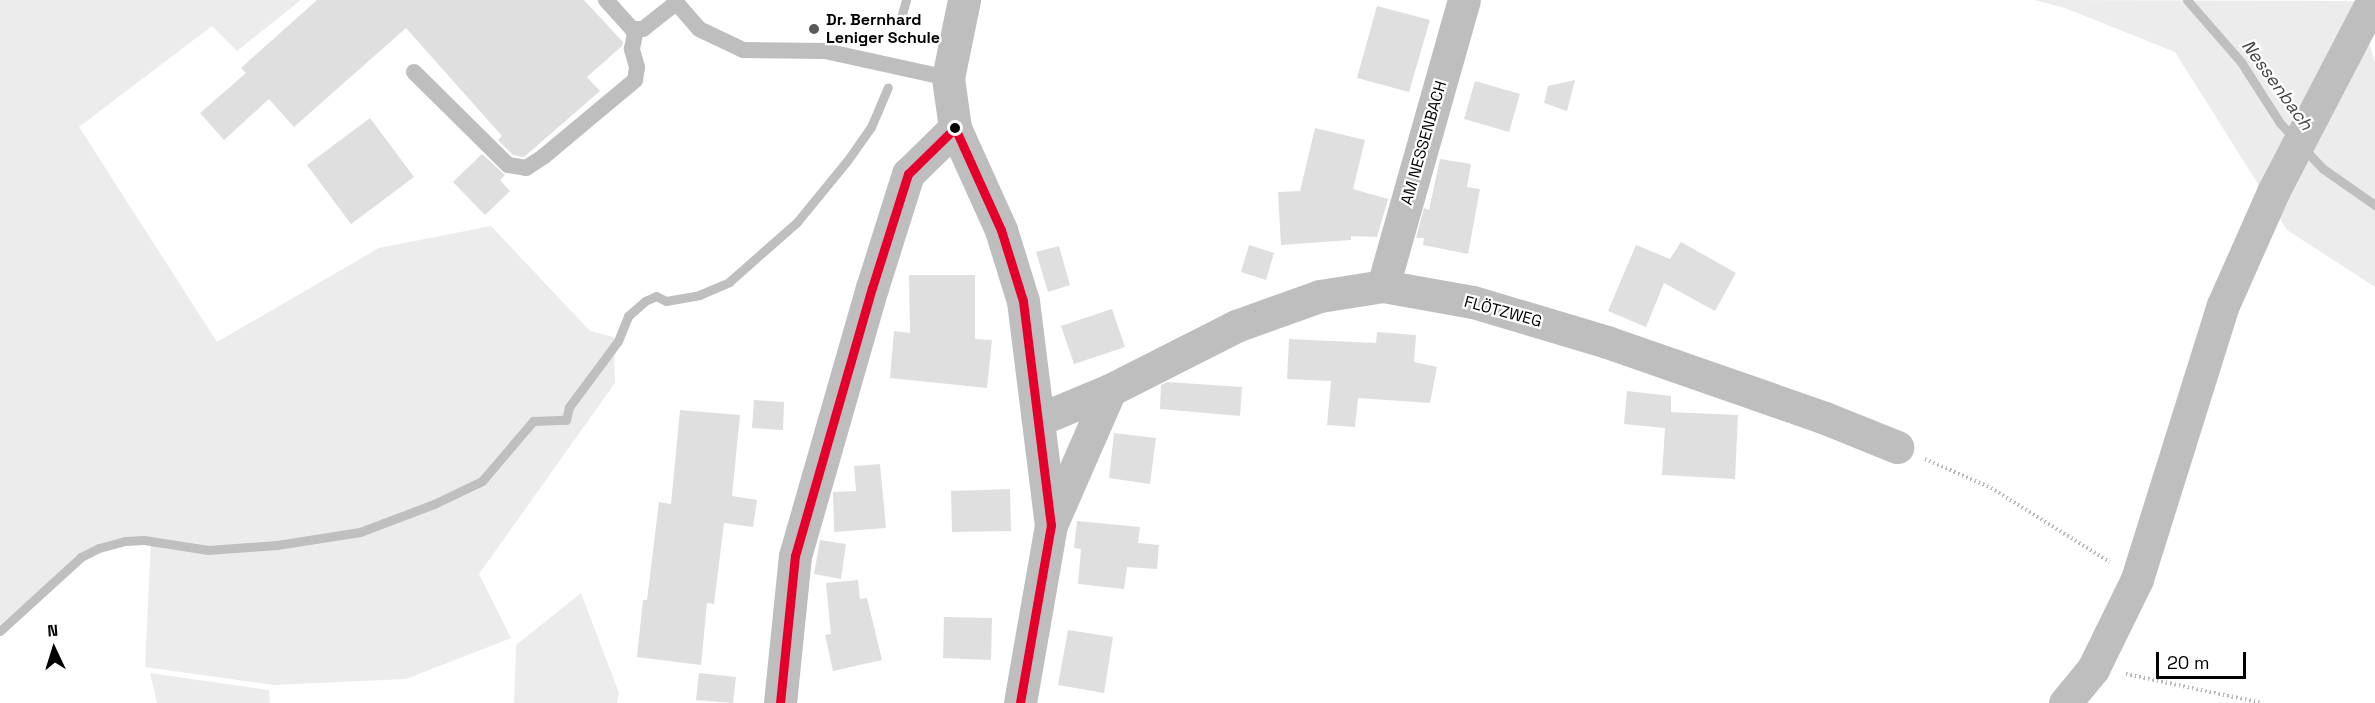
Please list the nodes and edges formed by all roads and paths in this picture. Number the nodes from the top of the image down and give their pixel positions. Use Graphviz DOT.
graph roads {
  1 [pos="606,0"];
  2 [pos="964,0"];
  3 [pos="1464,0"];
  4 [pos="2373,0"];
  5 [pos="675,1"];
  6 [pos="636,29"];
  7 [pos="414,72"];
  8 [pos="934,75"];
  9 [pos="955,128"];
  10 [pos="1383,286"];
  11 [pos="1110,390"];
  12 [pos="1038,420"];
  13 [pos="1897,447"];
  14 [pos="1051,525"];
  15 [pos="2137,579"];
  16 [pos="2093,669"];
  17 [pos="2246,701"];
  18 [pos="780,703"];
  19 [pos="1020,703"];
  20 [pos="2065,703"];
  21 [pos="2263,703"];
  1 -- 6 [label="lane"];
  2 -- 8 [label="street"];
  3 -- 10 [label="street, AM NESSENBACH"];
  4 -- 15 [label="street"];
  5 -- 6 [label="lane"];
  5 -- 8 [label="lane"];
  6 -- 7 [label="lane"];
  8 -- 9 [label="street"];
  9 -- 12 [label="street"];
  9 -- 18 [label="street"];
  10 -- 11 [label="street, FLÖTZWEG"];
  10 -- 13 [label="street, FLÖTZWEG"];
  11 -- 12 [label="street, FLÖTZWEG"];
  11 -- 14 [label="street"];
  12 -- 14 [label="street"];
  13 -- 15 [label="path"];
  14 -- 19 [label="street"];
  15 -- 16 [label="street"];
  16 -- 17 [label="path"];
  16 -- 20 [label="street"];
  17 -- 21 [label="path"];
}
